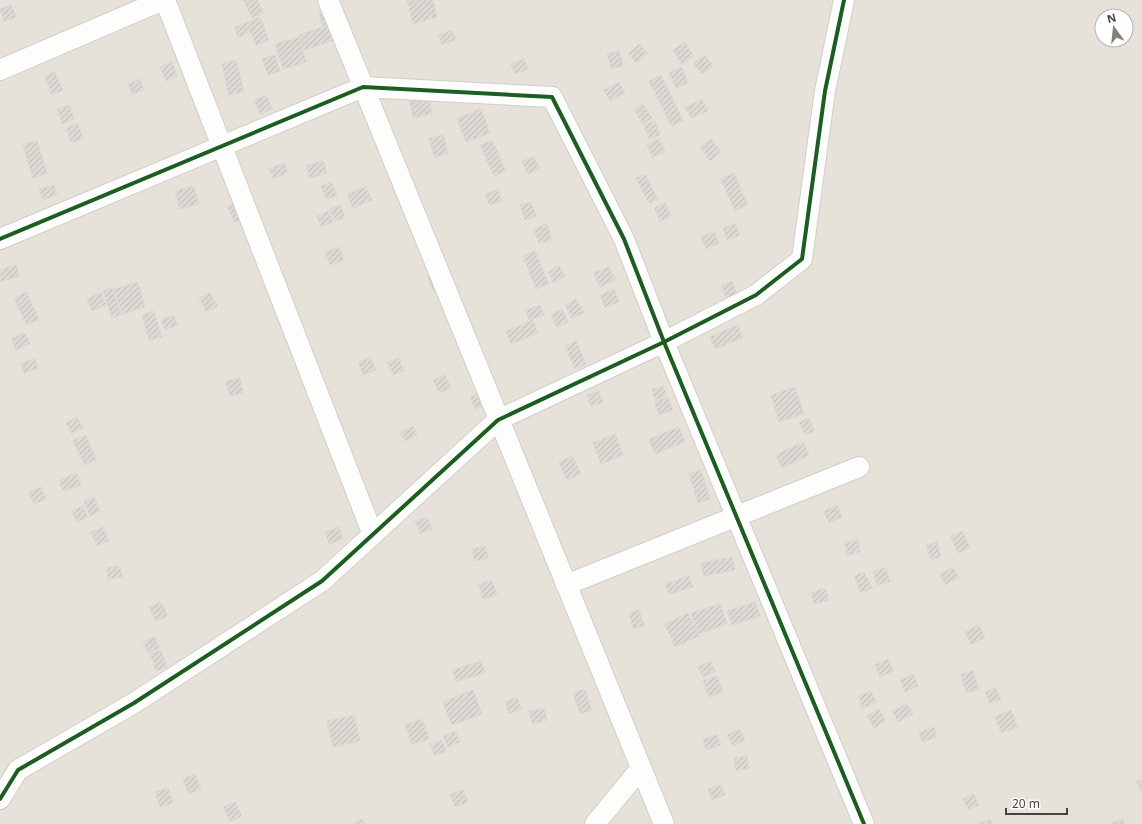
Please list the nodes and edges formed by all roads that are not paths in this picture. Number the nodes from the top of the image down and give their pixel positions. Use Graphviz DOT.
graph roads {
  1 [pos="164,0"];
  2 [pos="328,0"];
  3 [pos="844,0"];
  4 [pos="0,70"];
  5 [pos="363,87"];
  6 [pos="222,146"];
  7 [pos="0,239"];
  8 [pos="664,342"];
  9 [pos="498,420"];
  10 [pos="859,467"];
  11 [pos="737,516"];
  12 [pos="373,535"];
  13 [pos="566,585"];
  14 [pos="641,768"];
  15 [pos="0,800"];
  16 [pos="595,824"];
  17 [pos="664,824"];
  18 [pos="864,824"];
  1 -- 4 [label="street"];
  1 -- 6 [label="street"];
  2 -- 5 [label="street"];
  3 -- 8 [label="street"];
  5 -- 6 [label="street"];
  5 -- 8 [label="street"];
  5 -- 9 [label="street"];
  6 -- 7 [label="street"];
  6 -- 12 [label="street"];
  8 -- 9 [label="street"];
  8 -- 11 [label="street"];
  9 -- 12 [label="street"];
  9 -- 13 [label="street"];
  10 -- 11 [label="street"];
  11 -- 13 [label="street"];
  11 -- 18 [label="street"];
  12 -- 15 [label="street"];
  13 -- 14 [label="street"];
  14 -- 16 [label="street"];
  14 -- 17 [label="street"];
}
